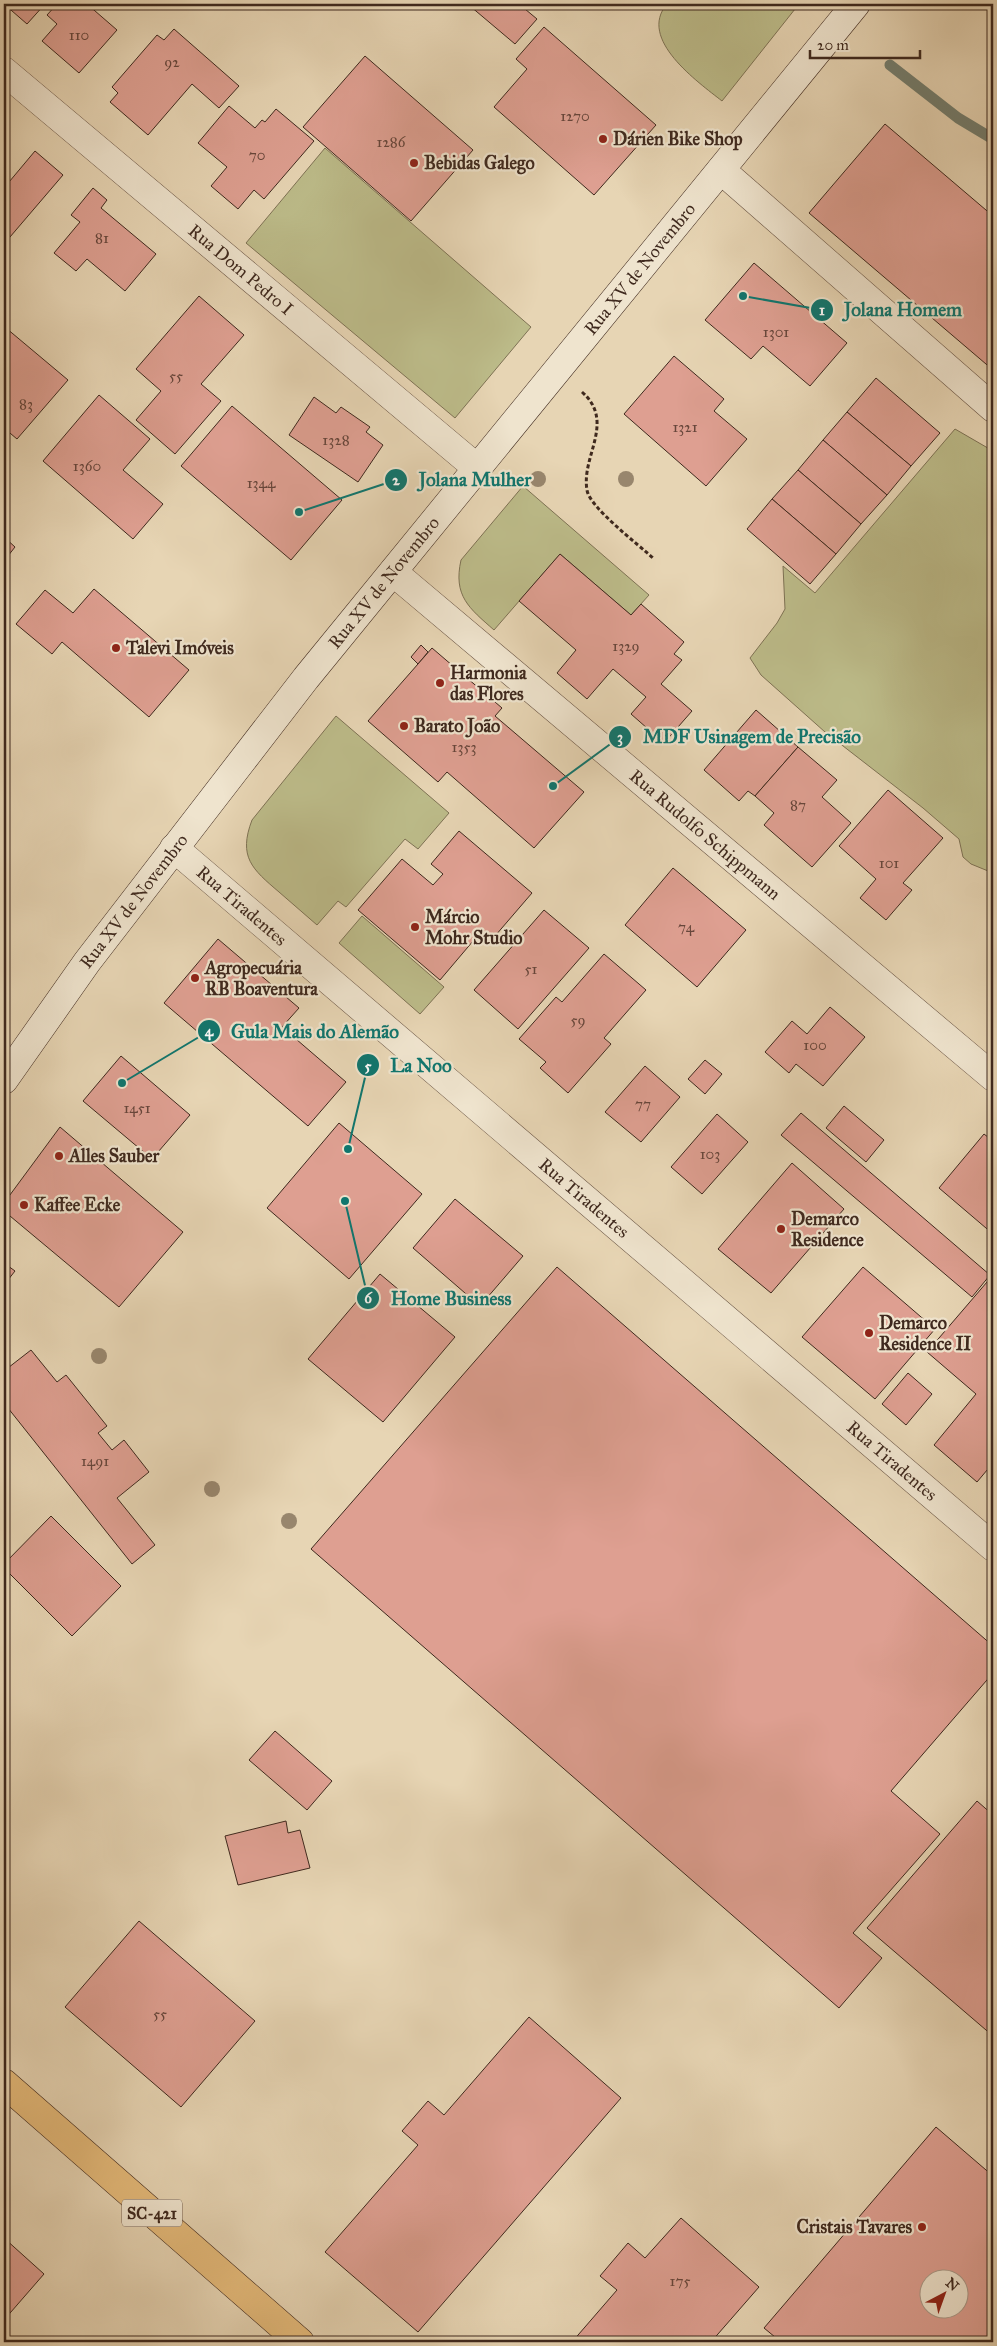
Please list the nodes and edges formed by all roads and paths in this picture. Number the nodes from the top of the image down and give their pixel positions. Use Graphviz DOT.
graph roads {
  1 [pos="856,4"];
  2 [pos="4,71"];
  3 [pos="721,170"];
  4 [pos="557,370"];
  5 [pos="993,408"];
  6 [pos="477,468"];
  7 [pos="653,558"];
  8 [pos="393,572"];
  9 [pos="174,848"];
  10 [pos="993,1077"];
  11 [pos="4,1080"];
  12 [pos="993,1547"];
  13 [pos="4,2083"];
  14 [pos="300,2342"];
  1 -- 3 [label="street, Rua XV de Novembro"];
  2 -- 6 [label="street, Rua Dom Pedro I"];
  3 -- 4 [label="street, Rua XV de Novembro"];
  3 -- 5 [label="street"];
  4 -- 6 [label="street, Rua XV de Novembro"];
  4 -- 7 [label="path"];
  6 -- 8 [label="street, Rua XV de Novembro"];
  8 -- 9 [label="street, Rua XV de Novembro"];
  8 -- 10 [label="street, Rua Rudolfo Schippmann"];
  9 -- 11 [label="street, Rua XV de Novembro"];
  9 -- 12 [label="street, Rua Tiradentes"];
  13 -- 14 [label="main road, SC-421"];
}
